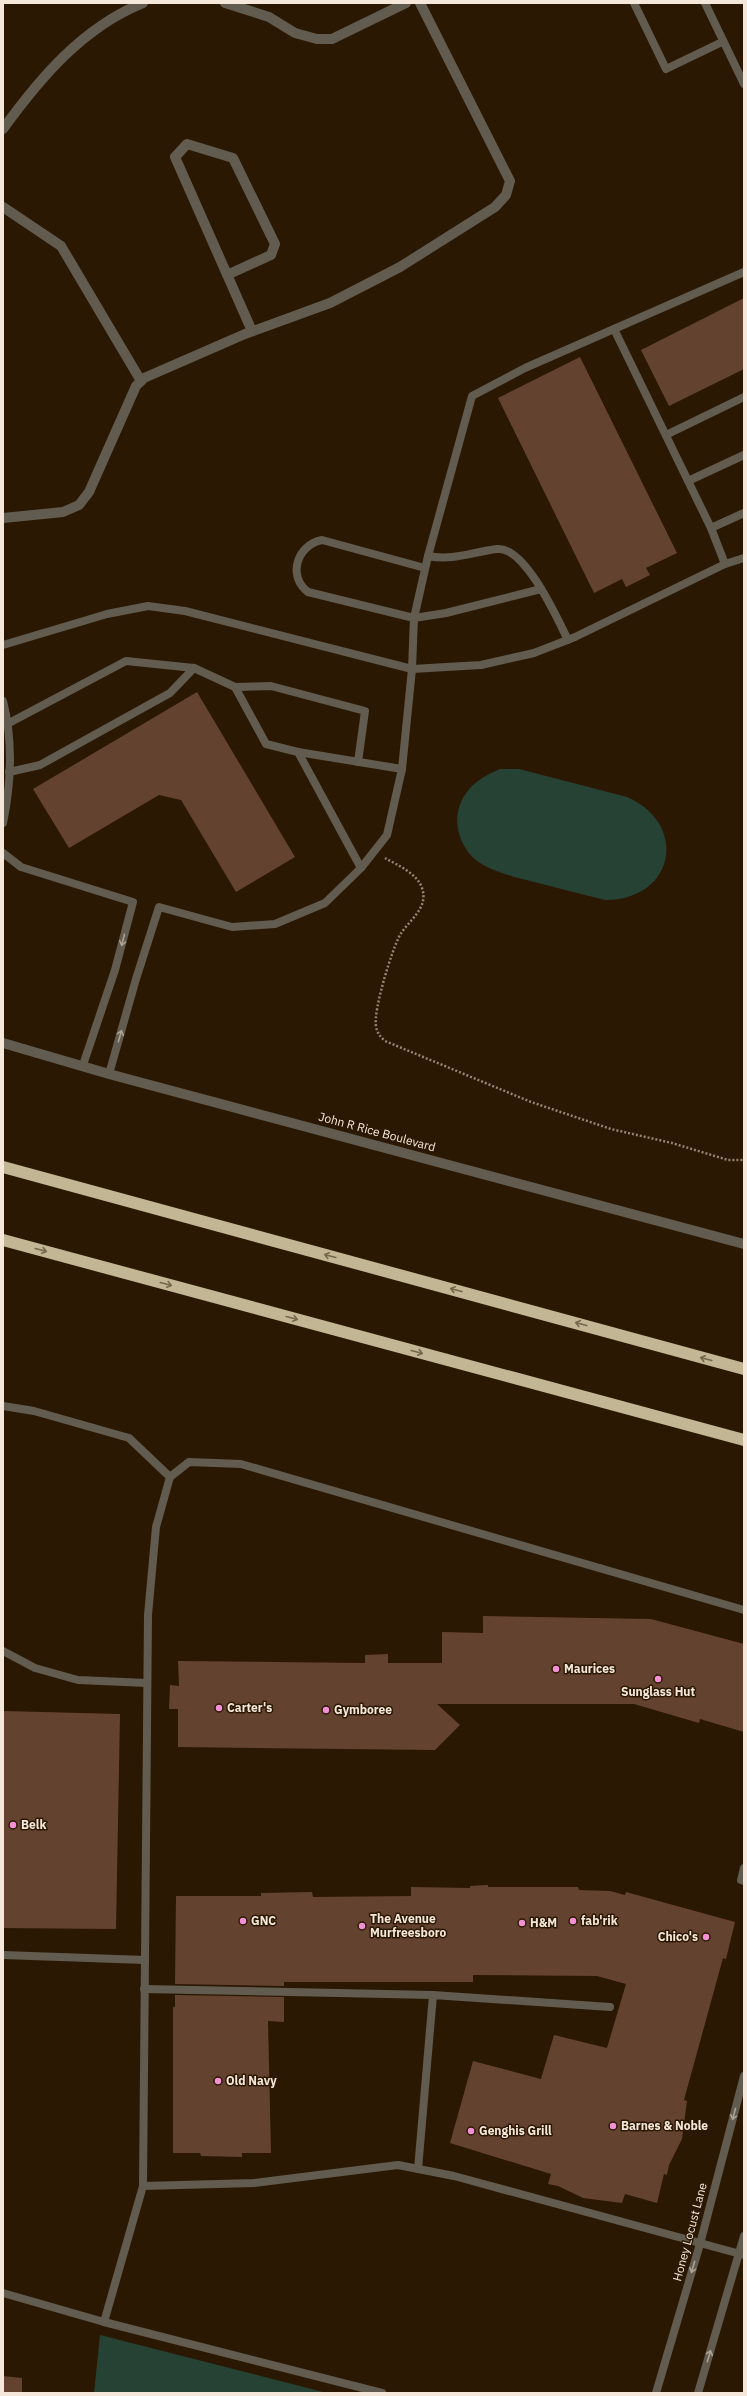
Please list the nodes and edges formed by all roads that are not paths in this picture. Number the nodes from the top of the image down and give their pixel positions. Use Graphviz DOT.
graph roads {
  1 [pos="144,3"];
  2 [pos="225,3"];
  3 [pos="406,3"];
  4 [pos="420,3"];
  5 [pos="634,3"];
  6 [pos="705,3"];
  7 [pos="722,42"];
  8 [pos="744,84"];
  9 [pos="3,129"];
  10 [pos="3,207"];
  11 [pos="744,272"];
  12 [pos="227,275"];
  13 [pos="614,329"];
  14 [pos="252,331"];
  15 [pos="141,381"];
  16 [pos="744,397"];
  17 [pos="666,435"];
  18 [pos="744,455"];
  19 [pos="688,481"];
  20 [pos="744,513"];
  21 [pos="3,518"];
  22 [pos="711,528"];
  23 [pos="428,556"];
  24 [pos="744,558"];
  25 [pos="725,564"];
  26 [pos="425,568"];
  27 [pos="541,589"];
  28 [pos="414,618"];
  29 [pos="568,640"];
  30 [pos="3,645"];
  31 [pos="194,668"];
  32 [pos="412,669"];
  33 [pos="235,687"];
  34 [pos="3,701"];
  35 [pos="8,723"];
  36 [pos="298,752"];
  37 [pos="358,762"];
  38 [pos="402,769"];
  39 [pos="8,772"];
  40 [pos="3,824"];
  41 [pos="3,853"];
  42 [pos="361,868"];
  43 [pos="3,1043"];
  44 [pos="83,1065"];
  45 [pos="109,1074"];
  46 [pos="3,1167"];
  47 [pos="3,1240"];
  48 [pos="744,1244"];
  49 [pos="744,1369"];
  50 [pos="3,1406"];
  51 [pos="744,1440"];
  52 [pos="170,1477"];
  53 [pos="744,1610"];
  54 [pos="3,1651"];
  55 [pos="147,1683"];
  56 [pos="744,1868"];
  57 [pos="744,1881"];
  58 [pos="3,1955"];
  59 [pos="145,1960"];
  60 [pos="144,1989"];
  61 [pos="433,1995"];
  62 [pos="610,2008"];
  63 [pos="744,2076"];
  64 [pos="418,2169"];
  65 [pos="143,2186"];
  66 [pos="744,2236"];
  67 [pos="700,2244"];
  68 [pos="741,2255"];
  69 [pos="3,2293"];
  70 [pos="104,2322"];
  71 [pos="382,2393"];
  72 [pos="656,2393"];
  73 [pos="698,2393"];
  1 -- 9 [label="street"];
  2 -- 3 [label="street"];
  4 -- 14 [label="street"];
  5 -- 7 [label="lane"];
  6 -- 7 [label="lane"];
  7 -- 8 [label="lane"];
  10 -- 15 [label="street"];
  11 -- 13 [label="lane"];
  12 -- 12 [label="street"];
  12 -- 14 [label="street"];
  13 -- 17 [label="lane"];
  13 -- 23 [label="lane"];
  14 -- 15 [label="street"];
  15 -- 21 [label="street"];
  16 -- 17 [label="lane"];
  17 -- 19 [label="lane"];
  18 -- 19 [label="lane"];
  19 -- 22 [label="lane"];
  20 -- 22 [label="lane"];
  22 -- 25 [label="lane"];
  23 -- 26 [label="lane"];
  23 -- 27 [label="lane"];
  24 -- 25 [label="lane"];
  25 -- 29 [label="lane"];
  26 -- 28 [label="lane"];
  26 -- 28 [label="lane"];
  27 -- 28 [label="lane"];
  27 -- 29 [label="lane"];
  28 -- 32 [label="lane"];
  29 -- 32 [label="lane"];
  30 -- 32 [label="lane"];
  31 -- 33 [label="lane"];
  31 -- 35 [label="lane"];
  31 -- 39 [label="lane"];
  32 -- 38 [label="lane"];
  33 -- 36 [label="lane"];
  33 -- 37 [label="lane"];
  34 -- 35 [label="lane"];
  35 -- 39 [label="lane"];
  36 -- 37 [label="lane"];
  36 -- 42 [label="lane"];
  37 -- 38 [label="lane"];
  38 -- 42 [label="lane"];
  39 -- 40 [label="lane"];
  41 -- 44 [label="lane, one-way"];
  45 -- 42 [label="lane, one-way"];
  43 -- 44 [label="street, John R Rice Boulevard"];
  44 -- 45 [label="street, John R Rice Boulevard"];
  45 -- 48 [label="street, John R Rice Boulevard"];
  49 -- 46 [label="highway, one-way"];
  47 -- 51 [label="highway, one-way"];
  50 -- 52 [label="lane"];
  52 -- 53 [label="lane"];
  52 -- 55 [label="lane"];
  54 -- 55 [label="lane"];
  55 -- 59 [label="lane"];
  56 -- 57 [label="lane"];
  58 -- 59 [label="lane"];
  59 -- 60 [label="lane"];
  60 -- 61 [label="lane"];
  60 -- 65 [label="lane"];
  61 -- 62 [label="lane"];
  61 -- 64 [label="lane"];
  63 -- 67 [label="lane, Honey Locust Lane, one-way"];
  64 -- 65 [label="lane"];
  64 -- 67 [label="lane"];
  65 -- 70 [label="lane"];
  66 -- 68 [label="lane"];
  67 -- 68 [label="lane"];
  67 -- 72 [label="lane, Honey Locust Lane, one-way"];
  73 -- 68 [label="lane, one-way"];
  69 -- 70 [label="lane"];
  70 -- 71 [label="lane"];
}
